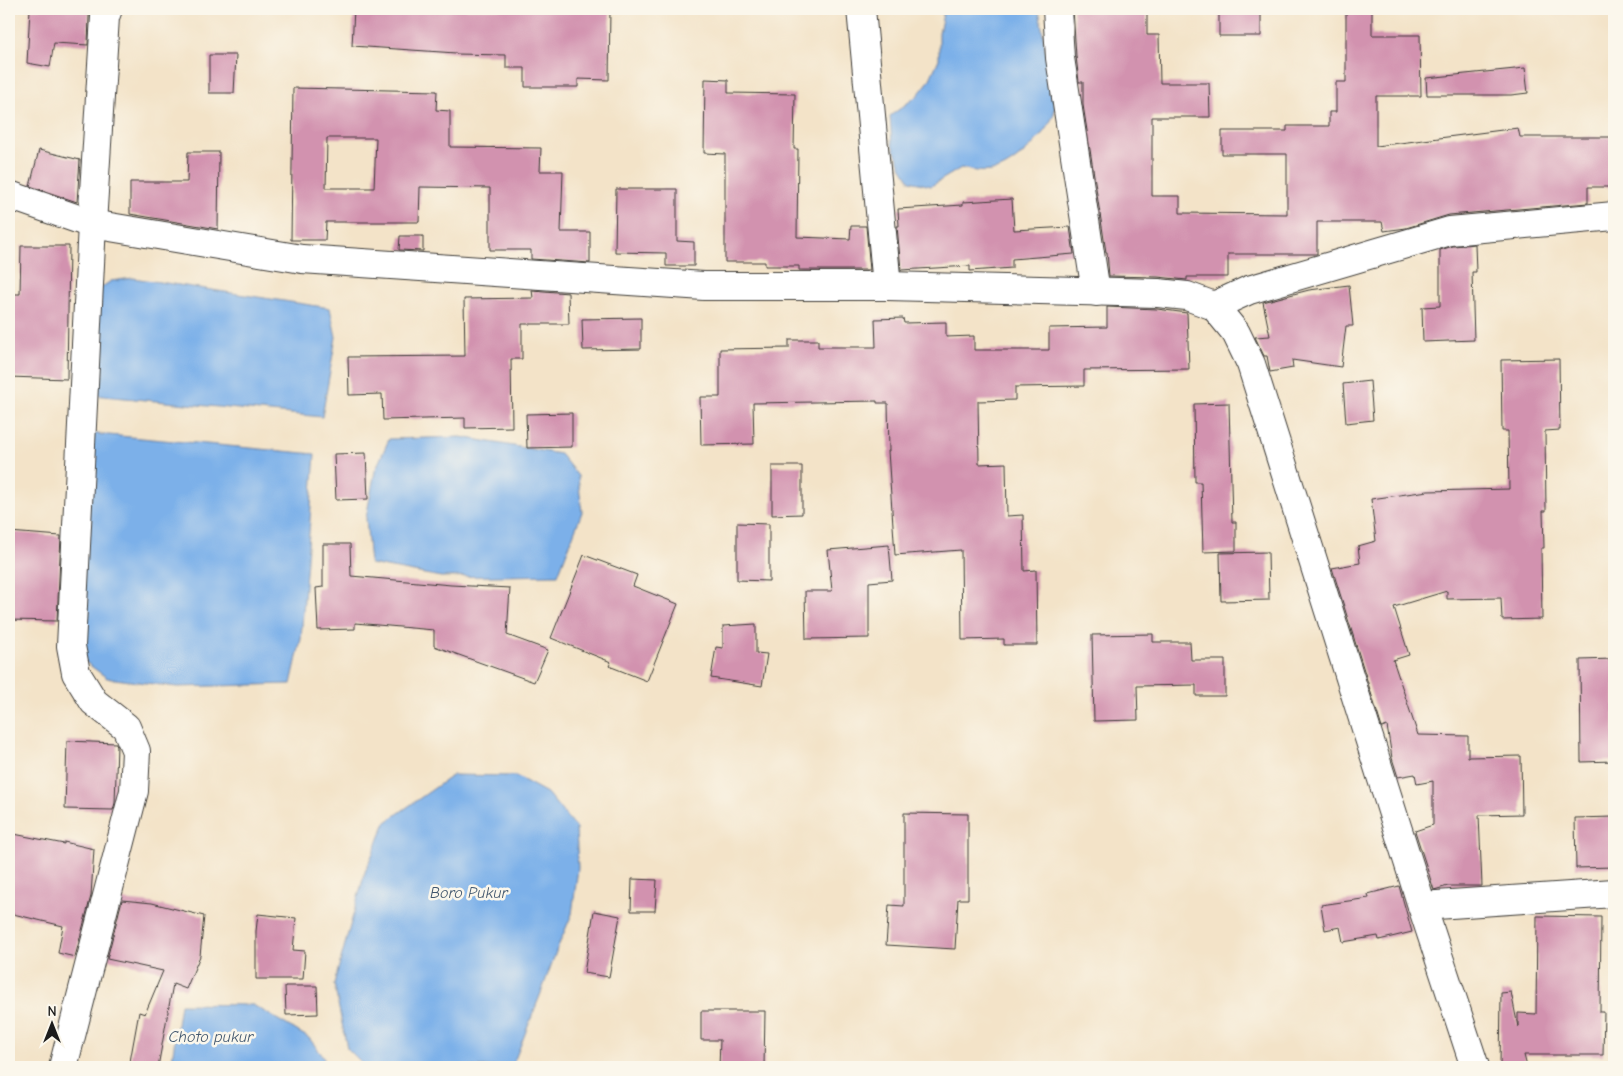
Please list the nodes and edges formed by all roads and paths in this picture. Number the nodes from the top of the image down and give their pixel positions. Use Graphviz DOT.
graph roads {
  1 [pos="108,9"];
  2 [pos="861,9"];
  3 [pos="1057,9"];
  4 [pos="9,194"];
  5 [pos="1614,216"];
  6 [pos="92,224"];
  7 [pos="887,286"];
  8 [pos="1096,292"];
  9 [pos="1214,306"];
  10 [pos="1614,893"];
  11 [pos="1422,906"];
  12 [pos="63,1067"];
  13 [pos="1475,1067"];
  1 -- 6 [label="street"];
  2 -- 7 [label="street"];
  3 -- 8 [label="street"];
  4 -- 6 [label="street"];
  5 -- 9 [label="street"];
  6 -- 7 [label="street"];
  6 -- 12 [label="street"];
  7 -- 8 [label="street"];
  8 -- 9 [label="street"];
  9 -- 11 [label="street"];
  10 -- 11 [label="street"];
  11 -- 13 [label="street"];
}
